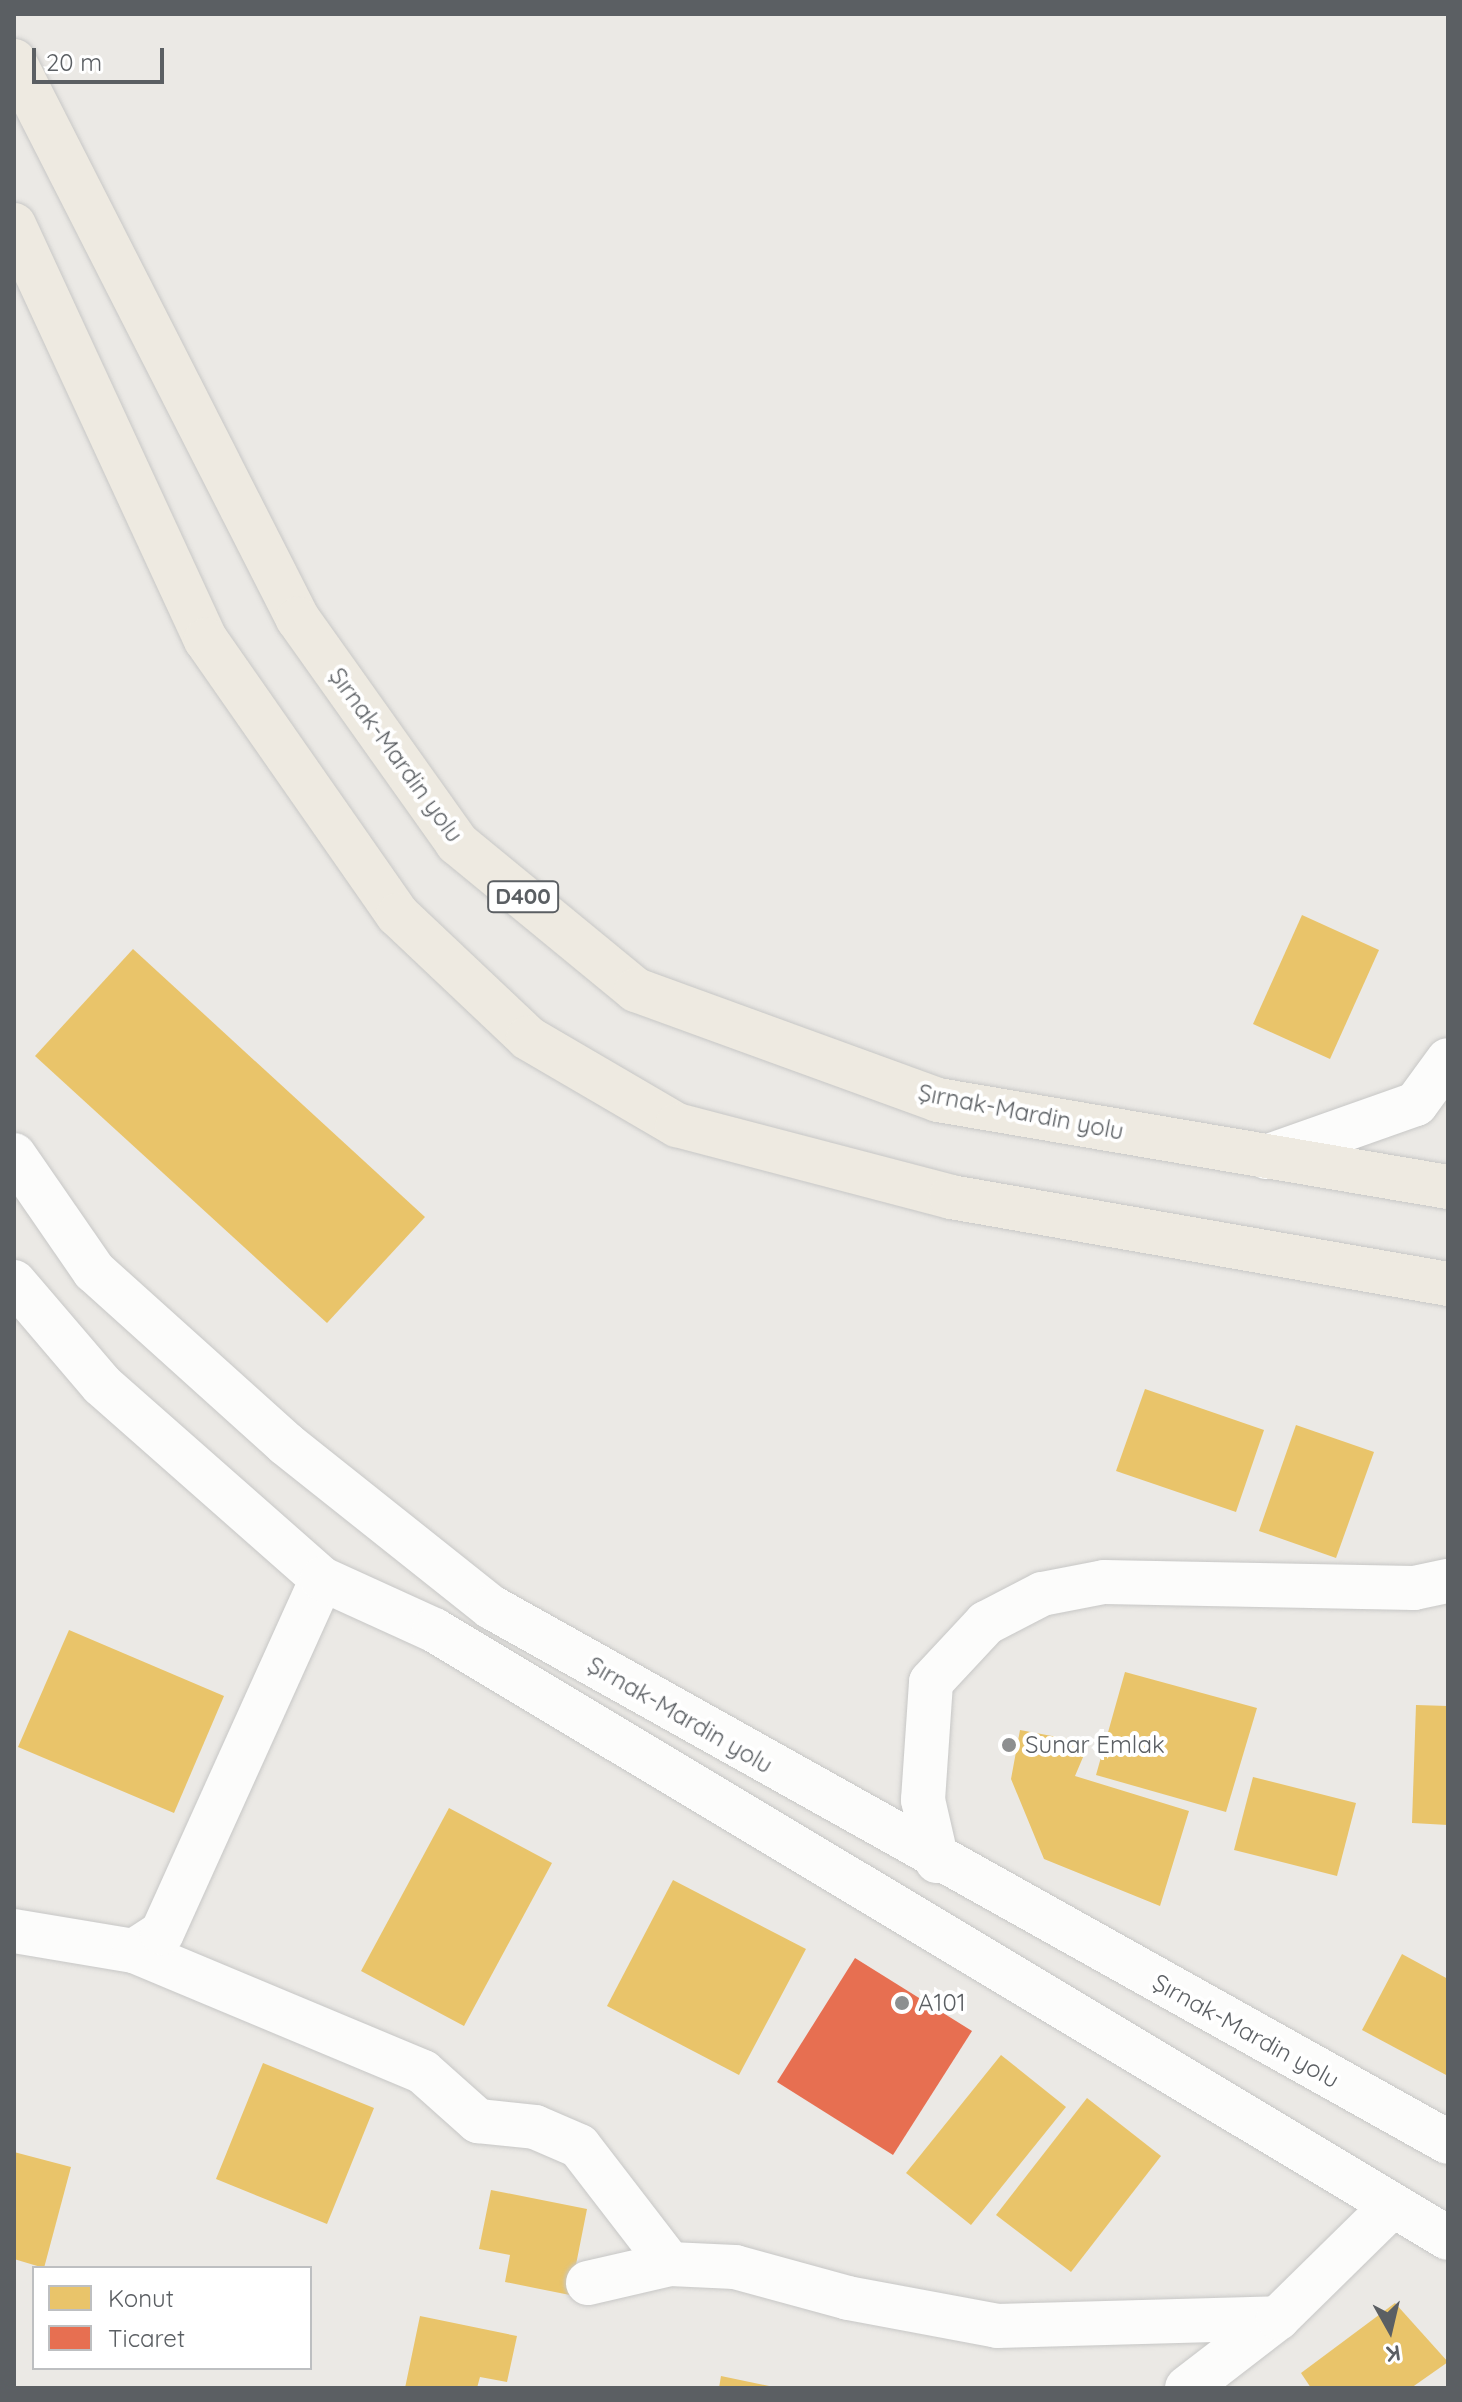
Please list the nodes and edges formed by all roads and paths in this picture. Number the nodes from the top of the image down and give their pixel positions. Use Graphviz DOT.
graph roads {
  1 [pos="14,61"];
  2 [pos="14,225"];
  3 [pos="1448,1060"];
  4 [pos="14,1155"];
  5 [pos="1266,1157"];
  6 [pos="1448,1187"];
  7 [pos="14,1282"];
  8 [pos="1448,1284"];
  9 [pos="322,1579"];
  10 [pos="1448,1581"];
  11 [pos="937,1861"];
  12 [pos="14,1931"];
  13 [pos="134,1951"];
  14 [pos="1448,2142"];
  15 [pos="1391,2207"];
  16 [pos="1448,2238"];
  17 [pos="670,2264"];
  18 [pos="588,2283"];
  19 [pos="1278,2318"];
  20 [pos="1187,2388"];
  1 -- 5 [label="highway, Şırnak-Mardin yolu / D400"];
  2 -- 8 [label="highway"];
  3 -- 5 [label="street"];
  4 -- 11 [label="street, Şırnak-Mardin yolu"];
  5 -- 6 [label="highway, Şırnak-Mardin yolu / D400"];
  7 -- 9 [label="street"];
  9 -- 13 [label="street"];
  9 -- 15 [label="street"];
  10 -- 11 [label="street"];
  11 -- 14 [label="street, Şırnak-Mardin yolu"];
  12 -- 13 [label="street"];
  13 -- 17 [label="street"];
  15 -- 16 [label="street"];
  15 -- 19 [label="street"];
  17 -- 18 [label="street"];
  17 -- 19 [label="street"];
  19 -- 20 [label="street"];
}
